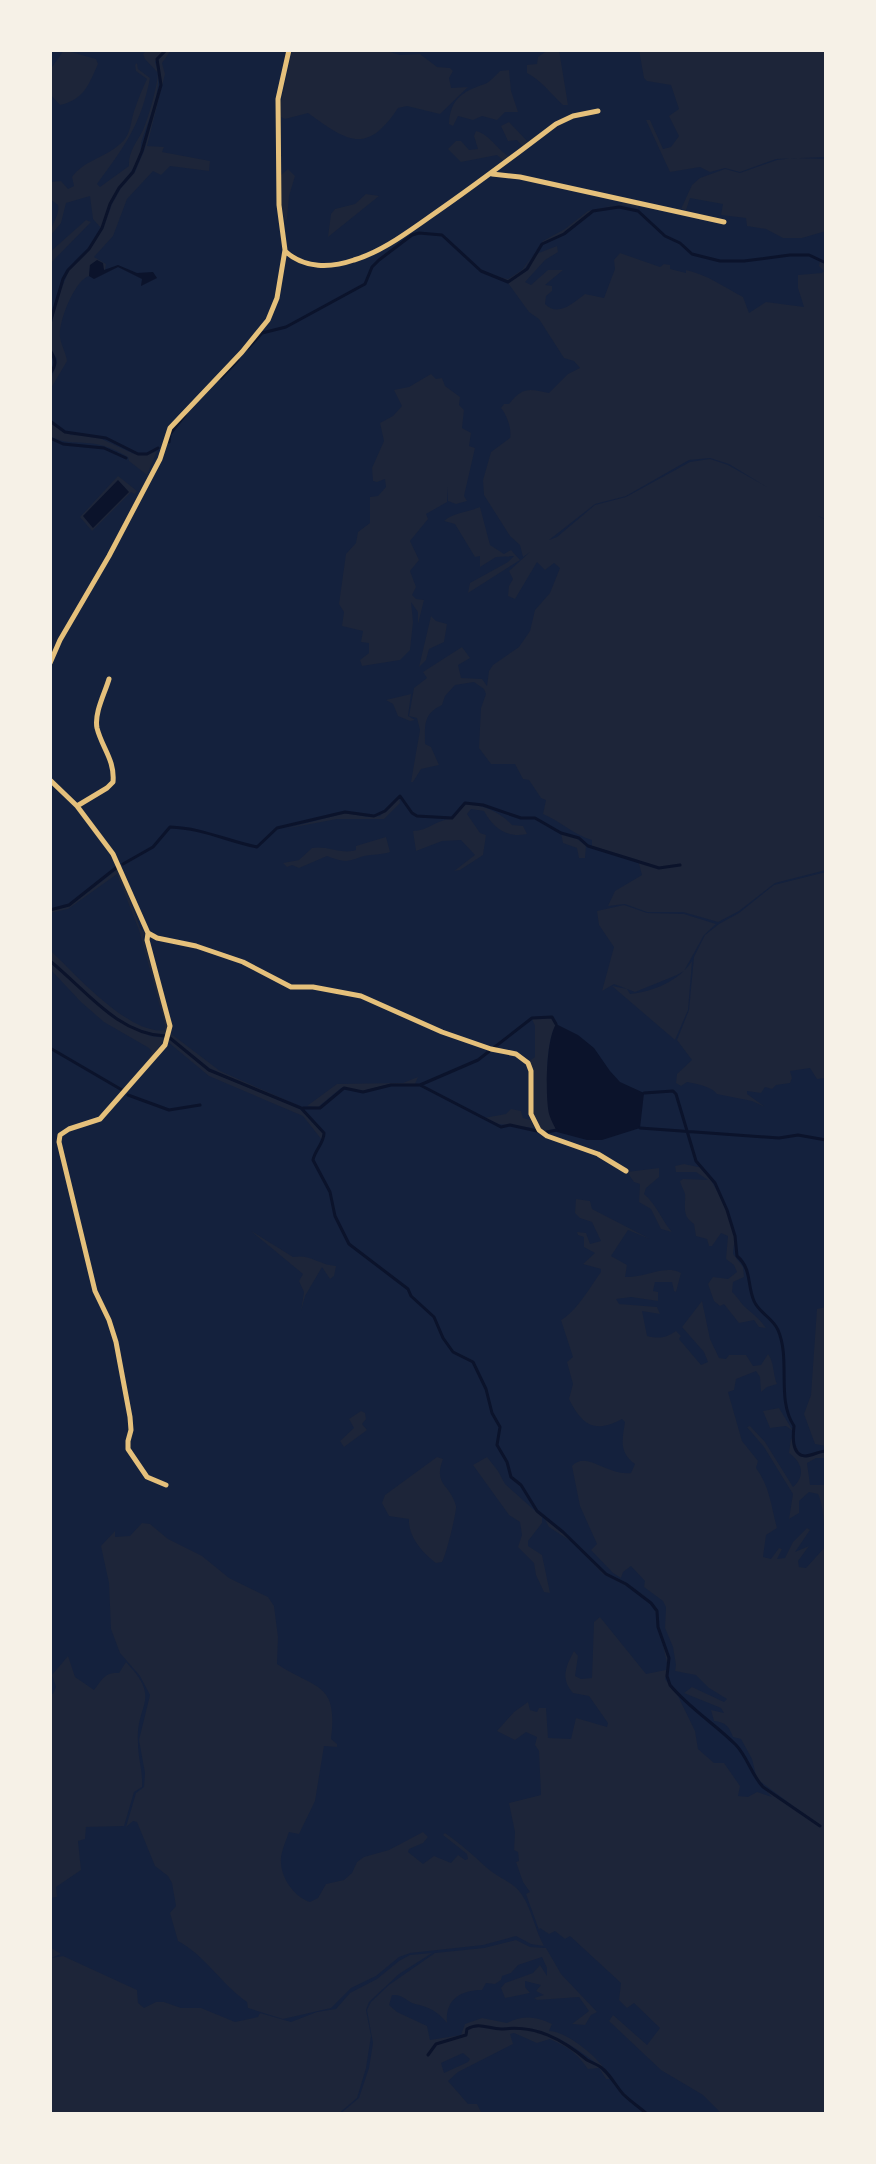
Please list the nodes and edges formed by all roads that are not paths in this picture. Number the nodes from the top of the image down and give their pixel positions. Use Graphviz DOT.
graph roads {
  1 [pos="289,50"];
  2 [pos="598,111"];
  3 [pos="491,174"];
  4 [pos="724,222"];
  5 [pos="285,250"];
  6 [pos="50,663"];
  7 [pos="109,679"];
  8 [pos="50,780"];
  9 [pos="77,806"];
  10 [pos="148,933"];
  11 [pos="626,1171"];
  12 [pos="166,1485"];
  1 -- 5 [label="street"];
  2 -- 3 [label="street"];
  3 -- 4 [label="street"];
  3 -- 5 [label="street"];
  5 -- 6 [label="street"];
  7 -- 9 [label="street"];
  8 -- 9 [label="street"];
  9 -- 10 [label="street"];
  10 -- 11 [label="street"];
  10 -- 12 [label="street"];
}
